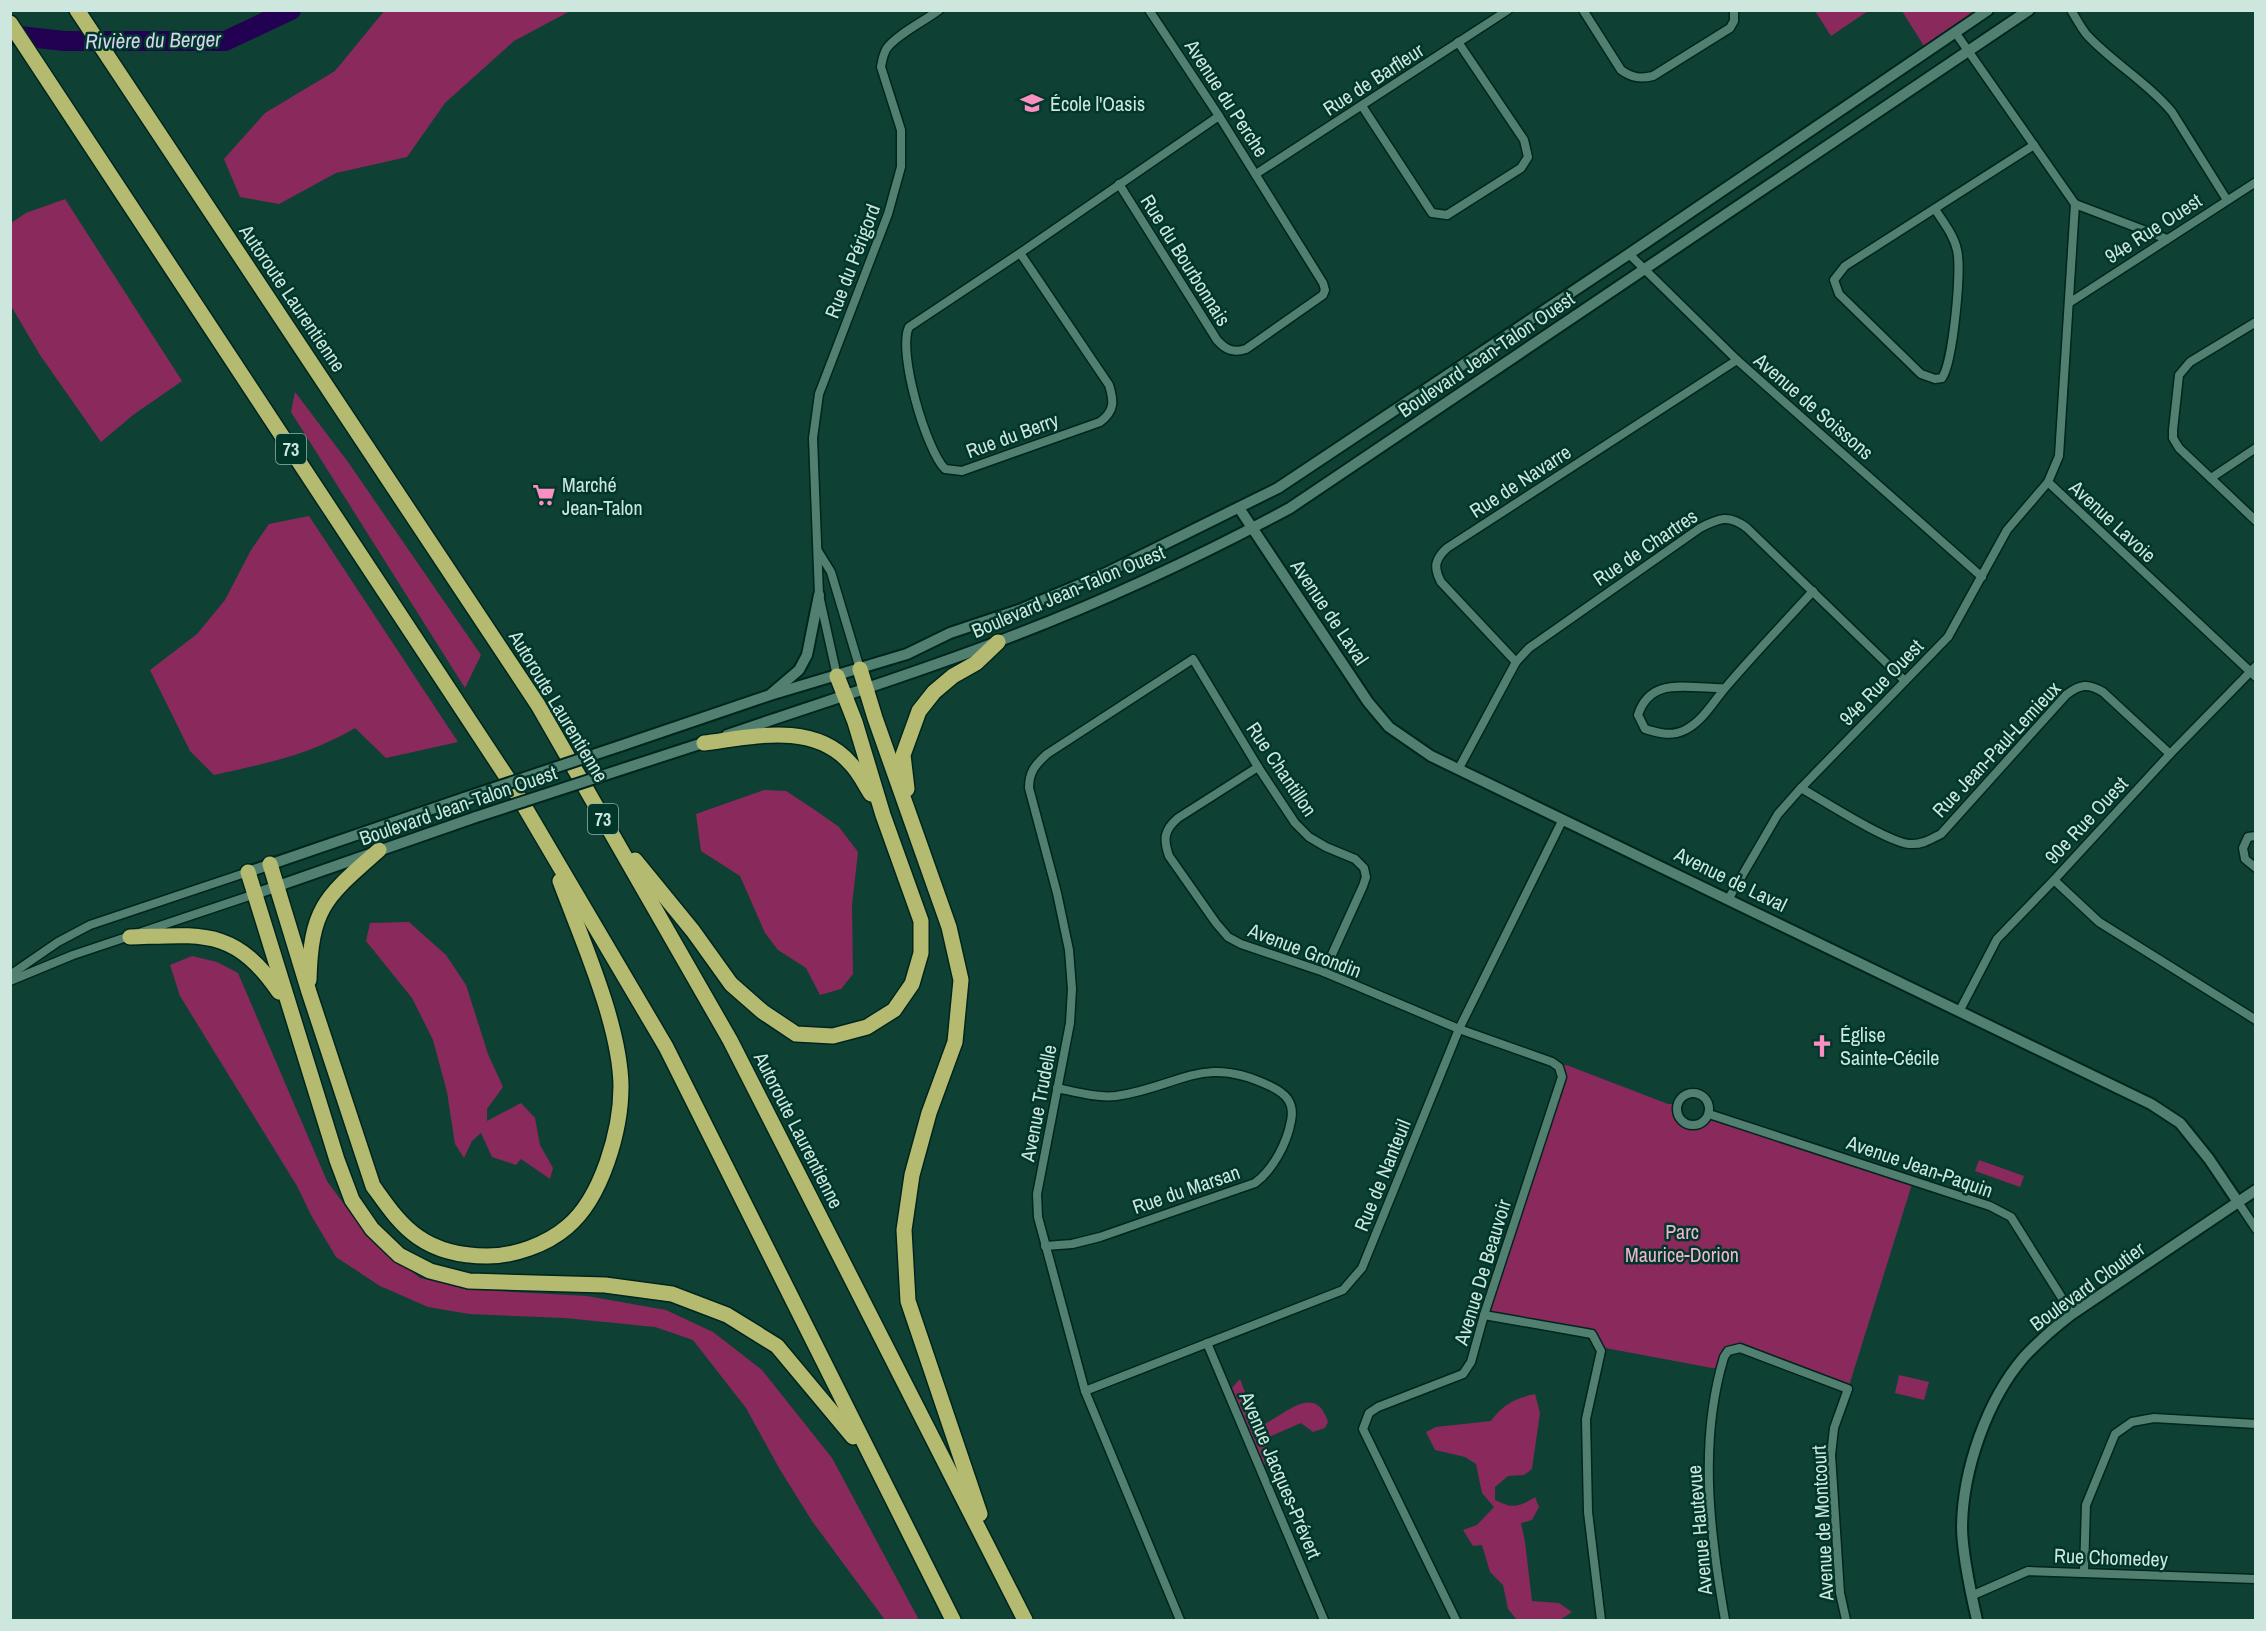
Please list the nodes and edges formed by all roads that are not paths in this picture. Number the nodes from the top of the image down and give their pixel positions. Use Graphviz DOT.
graph roads {
  1 [pos="77,10"];
  2 [pos="939,10"];
  3 [pos="1149,10"];
  4 [pos="1508,10"];
  5 [pos="1583,10"];
  6 [pos="1734,10"];
  7 [pos="1988,10"];
  8 [pos="2029,10"];
  9 [pos="2071,10"];
  10 [pos="10,23"];
  11 [pos="1955,32"];
  12 [pos="1458,42"];
  13 [pos="1969,52"];
  14 [pos="1362,106"];
  15 [pos="1219,116"];
  16 [pos="2034,145"];
  17 [pos="1256,174"];
  18 [pos="2256,182"];
  19 [pos="1119,184"];
  20 [pos="2227,200"];
  21 [pos="2075,204"];
  22 [pos="1935,209"];
  23 [pos="2167,239"];
  24 [pos="1020,253"];
  25 [pos="1629,254"];
  26 [pos="1646,269"];
  27 [pos="2069,303"];
  28 [pos="2256,321"];
  29 [pos="1737,360"];
  30 [pos="2256,448"];
  31 [pos="2211,478"];
  32 [pos="2048,482"];
  33 [pos="1239,508"];
  34 [pos="2256,521"];
  35 [pos="1252,528"];
  36 [pos="818,551"];
  37 [pos="1982,577"];
  38 [pos="1813,591"];
  39 [pos="819,595"];
  40 [pos="998,642"];
  41 [pos="1193,659"];
  42 [pos="1516,662"];
  43 [pos="860,669"];
  44 [pos="2254,672"];
  45 [pos="837,676"];
  46 [pos="1905,681"];
  47 [pos="865,688"];
  48 [pos="1725,688"];
  49 [pos="845,694"];
  50 [pos="770,695"];
  51 [pos="704,743"];
  52 [pos="2170,754"];
  53 [pos="1258,768"];
  54 [pos="1459,768"];
  55 [pos="1801,788"];
  56 [pos="883,815"];
  57 [pos="1563,819"];
  58 [pos="914,824"];
  59 [pos="606,825"];
  60 [pos="2256,836"];
  61 [pos="547,844"];
  62 [pos="379,850"];
  63 [pos="270,864"];
  64 [pos="2256,868"];
  65 [pos="248,872"];
  66 [pos="2054,880"];
  67 [pos="276,886"];
  68 [pos="255,894"];
  69 [pos="1729,898"];
  70 [pos="130,937"];
  71 [pos="1324,972"];
  72 [pos="10,975"];
  73 [pos="10,981"];
  74 [pos="309,992"];
  75 [pos="288,1005"];
  76 [pos="1960,1010"];
  77 [pos="2256,1020"];
  78 [pos="1459,1029"];
  79 [pos="1057,1088"];
  80 [pos="1709,1114"];
  81 [pos="2256,1190"];
  82 [pos="2238,1203"];
  83 [pos="2256,1229"];
  84 [pos="1045,1246"];
  85 [pos="2072,1314"];
  86 [pos="1484,1315"];
  87 [pos="1207,1343"];
  88 [pos="1848,1389"];
  89 [pos="1085,1391"];
  90 [pos="2256,1425"];
  91 [pos="870,1458"];
  92 [pos="998,1565"];
  93 [pos="2084,1572"];
  94 [pos="2256,1579"];
  95 [pos="1971,1596"];
  96 [pos="953,1620"];
  97 [pos="1026,1620"];
  98 [pos="1180,1620"];
  99 [pos="1324,1620"];
  100 [pos="1456,1620"];
  101 [pos="1601,1620"];
  102 [pos="1725,1620"];
  103 [pos="1846,1620"];
  104 [pos="1977,1620"];
  1 -- 59 [label="highway, Autoroute Laurentienne / 73"];
  2 -- 36 [label="street, Rue du Périgord"];
  3 -- 15 [label="street, Avenue du Perche"];
  4 -- 12 [label="street, Rue de Barfleur"];
  5 -- 6 [label="street"];
  7 -- 11 [label="street, Boulevard Jean-Talon Ouest"];
  8 -- 13 [label="street, Boulevard Jean-Talon Ouest"];
  9 -- 20 [label="street"];
  10 -- 61 [label="highway, 73"];
  11 -- 13 [label="street"];
  11 -- 25 [label="street, Boulevard Jean-Talon Ouest"];
  12 -- 14 [label="street, Rue de Barfleur"];
  12 -- 14 [label="street"];
  13 -- 16 [label="street"];
  13 -- 26 [label="street, Boulevard Jean-Talon Ouest"];
  14 -- 17 [label="street, Rue de Barfleur"];
  15 -- 17 [label="street, Avenue du Perche"];
  15 -- 19 [label="street, Rue du Berry"];
  16 -- 21 [label="street"];
  16 -- 22 [label="street"];
  17 -- 19 [label="street, Rue du Bourbonnais"];
  18 -- 20 [label="street, 94e Rue Ouest"];
  19 -- 24 [label="street, Rue du Berry"];
  20 -- 23 [label="street, 94e Rue Ouest"];
  21 -- 23 [label="street"];
  21 -- 27 [label="street, Avenue Lavoie"];
  22 -- 22 [label="street"];
  23 -- 27 [label="street, 94e Rue Ouest"];
  24 -- 24 [label="street, Rue du Berry"];
  25 -- 26 [label="street, Avenue de Soissons"];
  25 -- 33 [label="street, Boulevard Jean-Talon Ouest"];
  26 -- 29 [label="street, Avenue de Soissons"];
  26 -- 35 [label="street, Boulevard Jean-Talon Ouest"];
  27 -- 32 [label="street, Avenue Lavoie"];
  28 -- 31 [label="street"];
  29 -- 37 [label="street, Avenue de Soissons"];
  29 -- 42 [label="street, Rue de Navarre"];
  30 -- 31 [label="street"];
  31 -- 34 [label="street"];
  32 -- 37 [label="street, 94e Rue Ouest"];
  32 -- 44 [label="street, Avenue Lavoie"];
  33 -- 35 [label="street, Avenue de Laval"];
  33 -- 43 [label="street, Boulevard Jean-Talon Ouest"];
  35 -- 40 [label="street, Boulevard Jean-Talon Ouest"];
  35 -- 54 [label="street, Avenue de Laval"];
  36 -- 39 [label="street, Rue du Périgord"];
  36 -- 43 [label="street, Rue du Périgord"];
  37 -- 46 [label="street, 94e Rue Ouest"];
  38 -- 42 [label="street, Rue de Chartres"];
  38 -- 46 [label="street, Rue de Chartres"];
  38 -- 48 [label="street"];
  39 -- 45 [label="street, Rue du Périgord"];
  39 -- 50 [label="street"];
  40 -- 47 [label="street, Boulevard Jean-Talon Ouest"];
  40 -- 58 [label="highway"];
  41 -- 53 [label="street, Rue Chantillon"];
  41 -- 79 [label="street, Avenue Trudelle"];
  42 -- 54 [label="street, Rue de Chartres"];
  43 -- 45 [label="street, Boulevard Jean-Talon Ouest"];
  43 -- 47 [label="highway"];
  44 -- 52 [label="street, 90e Rue Ouest"];
  45 -- 49 [label="highway"];
  45 -- 50 [label="street, Boulevard Jean-Talon Ouest"];
  46 -- 55 [label="street, 94e Rue Ouest"];
  47 -- 49 [label="street, Boulevard Jean-Talon Ouest"];
  47 -- 58 [label="highway"];
  48 -- 48 [label="street"];
  49 -- 51 [label="street, Boulevard Jean-Talon Ouest"];
  49 -- 56 [label="highway"];
  50 -- 63 [label="street, Boulevard Jean-Talon Ouest, bridge"];
  51 -- 56 [label="highway"];
  51 -- 62 [label="street, Boulevard Jean-Talon Ouest, bridge"];
  52 -- 55 [label="street, Rue Jean-Paul-Lemieux"];
  52 -- 66 [label="street, 90e Rue Ouest"];
  53 -- 71 [label="street, Rue Chantillon"];
  53 -- 71 [label="street, Avenue Grondin"];
  54 -- 57 [label="street, Avenue de Laval"];
  55 -- 69 [label="street, 94e Rue Ouest"];
  56 -- 59 [label="highway"];
  57 -- 69 [label="street, Avenue de Laval"];
  57 -- 78 [label="street, Rue de Nanteuil"];
  58 -- 92 [label="highway"];
  59 -- 92 [label="highway, Autoroute Laurentienne / 73"];
  60 -- 64 [label="street"];
  61 -- 74 [label="highway"];
  61 -- 91 [label="highway, 73"];
  62 -- 67 [label="street, Boulevard Jean-Talon Ouest"];
  62 -- 74 [label="highway"];
  63 -- 65 [label="street, Boulevard Jean-Talon Ouest"];
  63 -- 67 [label="highway"];
  65 -- 68 [label="highway"];
  65 -- 72 [label="street, Boulevard Jean-Talon Ouest"];
  66 -- 76 [label="street, 90e Rue Ouest"];
  66 -- 77 [label="street"];
  67 -- 68 [label="street, Boulevard Jean-Talon Ouest"];
  67 -- 74 [label="highway"];
  68 -- 70 [label="street, Boulevard Jean-Talon Ouest"];
  68 -- 75 [label="highway"];
  69 -- 76 [label="street, Avenue de Laval"];
  70 -- 73 [label="street, Boulevard Jean-Talon Ouest"];
  70 -- 75 [label="highway"];
  71 -- 78 [label="street, Avenue Grondin"];
  75 -- 91 [label="highway"];
  76 -- 82 [label="street, Avenue de Laval"];
  78 -- 86 [label="street, Avenue De Beauvoir"];
  78 -- 87 [label="street, Rue de Nanteuil"];
  79 -- 84 [label="street, Avenue Trudelle"];
  79 -- 84 [label="street, Rue du Marsan"];
  80 -- 80 [label="street"];
  80 -- 85 [label="street, Avenue Jean-Paquin"];
  81 -- 82 [label="street, Boulevard Cloutier"];
  82 -- 83 [label="street, Avenue de Laval"];
  82 -- 85 [label="street, Boulevard Cloutier"];
  84 -- 89 [label="street, Avenue Trudelle"];
  85 -- 95 [label="street, Boulevard Cloutier"];
  86 -- 100 [label="street, Avenue De Beauvoir"];
  86 -- 101 [label="street"];
  87 -- 89 [label="street, Rue de Nanteuil"];
  87 -- 99 [label="street, Avenue Jacques-Prévert"];
  88 -- 102 [label="street, Avenue Hautevue"];
  88 -- 103 [label="street, Avenue de Montcourt"];
  89 -- 98 [label="street, Avenue Trudelle"];
  90 -- 93 [label="street"];
  91 -- 96 [label="highway, 73"];
  92 -- 97 [label="highway, Autoroute Laurentienne / 73"];
  93 -- 94 [label="street, Rue Chomedey"];
  93 -- 95 [label="street, Rue Chomedey"];
  95 -- 104 [label="street, Boulevard Cloutier"];
}
